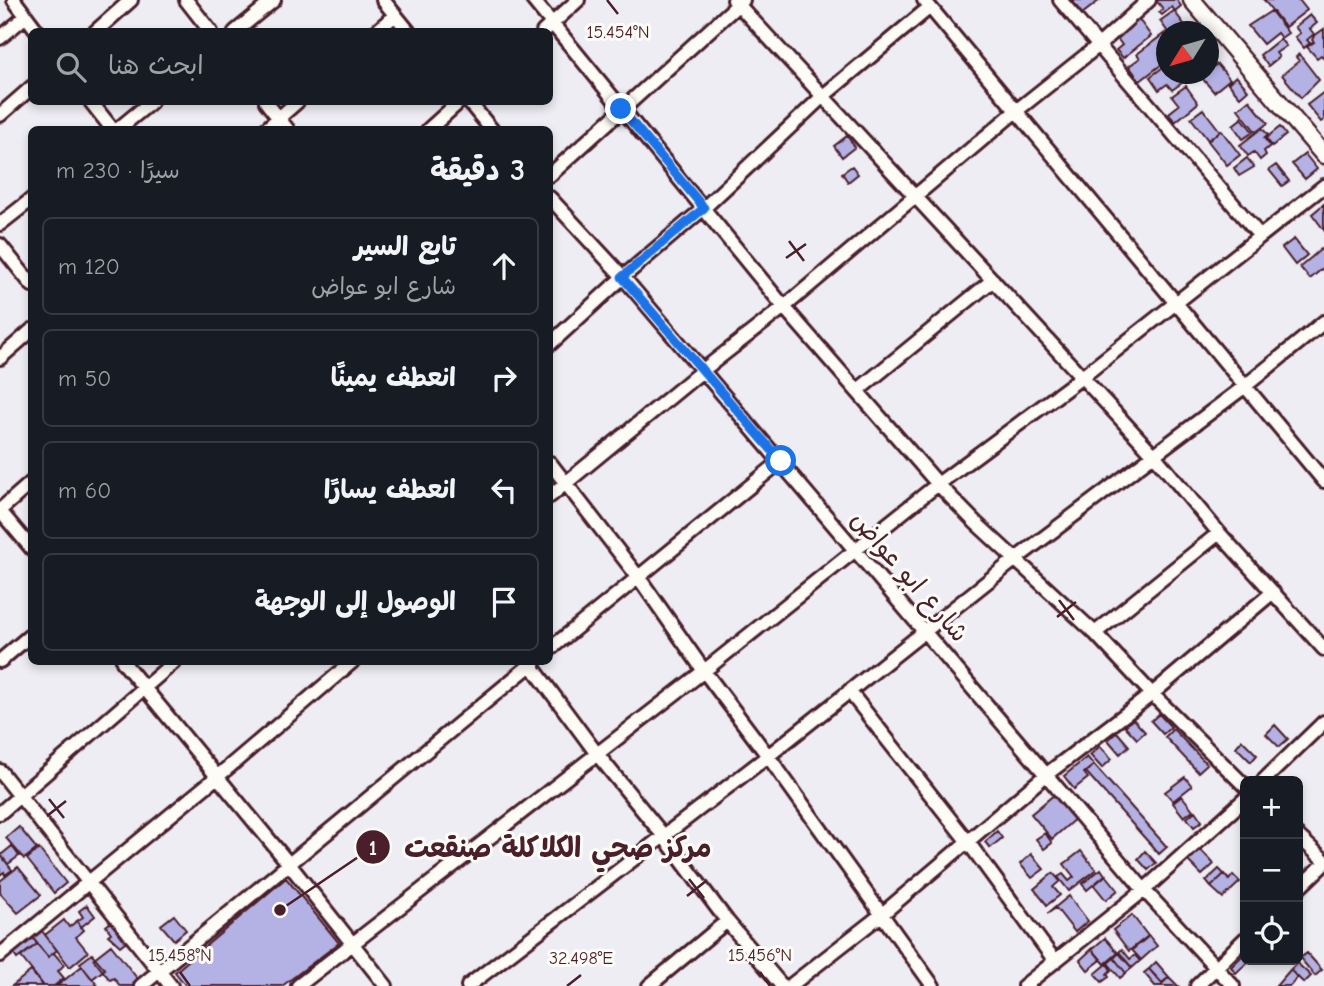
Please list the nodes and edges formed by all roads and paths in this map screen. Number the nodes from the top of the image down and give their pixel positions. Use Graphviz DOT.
graph roads {
  1 [pos="14,0"];
  2 [pos="131,0"];
  3 [pos="186,0"];
  4 [pos="274,0"];
  5 [pos="383,0"];
  6 [pos="533,0"];
  7 [pos="578,0"];
  8 [pos="1060,0"];
  9 [pos="1149,0"];
  10 [pos="1192,0"];
  11 [pos="739,2"];
  12 [pos="927,3"];
  13 [pos="395,15"];
  14 [pos="26,16"];
  15 [pos="35,28"];
  16 [pos="100,28"];
  17 [pos="208,28"];
  18 [pos="240,28"];
  19 [pos="380,28"];
  20 [pos="406,28"];
  21 [pos="548,28"];
  22 [pos="553,34"];
  23 [pos="0,38"];
  24 [pos="1099,45"];
  25 [pos="28,90"];
  26 [pos="822,97"];
  27 [pos="94,105"];
  28 [pos="147,105"];
  29 [pos="268,105"];
  30 [pos="294,105"];
  31 [pos="456,105"];
  32 [pos="471,105"];
  33 [pos="621,109"];
  34 [pos="1016,111"];
  35 [pos="0,115"];
  36 [pos="279,118"];
  37 [pos="112,126"];
  38 [pos="120,126"];
  39 [pos="270,126"];
  40 [pos="285,126"];
  41 [pos="432,126"];
  42 [pos="489,126"];
  43 [pos="1324,155"];
  44 [pos="553,172"];
  45 [pos="1324,186"];
  46 [pos="915,197"];
  47 [pos="553,201"];
  48 [pos="28,202"];
  49 [pos="704,208"];
  50 [pos="0,224"];
  51 [pos="1260,236"];
  52 [pos="0,245"];
  53 [pos="622,277"];
  54 [pos="28,280"];
  55 [pos="993,280"];
  56 [pos="1175,302"];
  57 [pos="784,307"];
  58 [pos="1324,322"];
  59 [pos="28,334"];
  60 [pos="553,341"];
  61 [pos="0,358"];
  62 [pos="702,371"];
  63 [pos="1082,377"];
  64 [pos="1244,387"];
  65 [pos="857,391"];
  66 [pos="1154,455"];
  67 [pos="781,461"];
  68 [pos="553,467"];
  69 [pos="1324,481"];
  70 [pos="566,483"];
  71 [pos="938,484"];
  72 [pos="28,486"];
  73 [pos="553,494"];
  74 [pos="0,510"];
  75 [pos="1219,533"];
  76 [pos="28,544"];
  77 [pos="855,551"];
  78 [pos="1017,558"];
  79 [pos="639,578"];
  80 [pos="1273,592"];
  81 [pos="925,631"];
  82 [pos="1095,633"];
  83 [pos="28,637"];
  84 [pos="553,647"];
  85 [pos="1324,649"];
  86 [pos="0,661"];
  87 [pos="125,665"];
  88 [pos="171,665"];
  89 [pos="348,665"];
  90 [pos="527,665"];
  91 [pos="533,665"];
  92 [pos="704,671"];
  93 [pos="144,688"];
  94 [pos="849,691"];
  95 [pos="1152,694"];
  96 [pos="1324,722"];
  97 [pos="597,754"];
  98 [pos="768,756"];
  99 [pos="0,771"];
  100 [pos="1047,774"];
  101 [pos="1269,776"];
  102 [pos="217,777"];
  103 [pos="1240,781"];
  104 [pos="20,796"];
  105 [pos="1240,804"];
  106 [pos="0,813"];
  107 [pos="662,834"];
  108 [pos="1301,839"];
  109 [pos="968,842"];
  110 [pos="1324,862"];
  111 [pos="289,864"];
  112 [pos="88,883"];
  113 [pos="1303,884"];
  114 [pos="1144,890"];
  115 [pos="881,915"];
  116 [pos="727,921"];
  117 [pos="352,943"];
  118 [pos="1240,944"];
  119 [pos="0,955"];
  120 [pos="1055,961"];
  121 [pos="1215,968"];
  122 [pos="160,971"];
  123 [pos="141,986"];
  124 [pos="171,986"];
  125 [pos="298,986"];
  126 [pos="386,986"];
  127 [pos="468,986"];
  128 [pos="649,986"];
  129 [pos="782,986"];
  130 [pos="790,986"];
  131 [pos="933,986"];
  132 [pos="1024,986"];
  133 [pos="1197,986"];
  134 [pos="1233,986"];
  1 -- 14 [label="street"];
  2 -- 16 [label="street"];
  3 -- 17 [label="street"];
  4 -- 18 [label="street"];
  5 -- 13 [label="street"];
  6 -- 21 [label="street"];
  7 -- 21 [label="street"];
  8 -- 24 [label="street"];
  9 -- 24 [label="street"];
  10 -- 43 [label="street"];
  11 -- 26 [label="street"];
  11 -- 33 [label="street"];
  12 -- 26 [label="street"];
  12 -- 34 [label="street"];
  13 -- 19 [label="street"];
  13 -- 20 [label="street"];
  14 -- 15 [label="street"];
  14 -- 23 [label="street"];
  22 -- 33 [label="street"];
  24 -- 34 [label="street"];
  24 -- 51 [label="street"];
  25 -- 35 [label="street"];
  26 -- 46 [label="street"];
  26 -- 49 [label="street"];
  27 -- 37 [label="street"];
  28 -- 38 [label="street"];
  29 -- 36 [label="street"];
  30 -- 36 [label="street"];
  31 -- 41 [label="street"];
  32 -- 42 [label="street"];
  33 -- 44 [label="street"];
  33 -- 49 [label="street"];
  34 -- 46 [label="street"];
  34 -- 56 [label="street"];
  36 -- 39 [label="street"];
  36 -- 40 [label="street"];
  45 -- 51 [label="street"];
  46 -- 55 [label="street"];
  46 -- 57 [label="street"];
  47 -- 53 [label="street, شارع ابو عواض"];
  48 -- 50 [label="street"];
  49 -- 53 [label="street"];
  49 -- 57 [label="street"];
  51 -- 56 [label="street"];
  52 -- 54 [label="street"];
  53 -- 60 [label="street"];
  53 -- 62 [label="street, شارع ابو عواض"];
  55 -- 63 [label="street"];
  55 -- 65 [label="street"];
  56 -- 63 [label="street"];
  56 -- 64 [label="street"];
  57 -- 62 [label="street"];
  57 -- 65 [label="street"];
  58 -- 64 [label="street"];
  59 -- 61 [label="street"];
  62 -- 67 [label="street, شارع ابو عواض"];
  62 -- 70 [label="street"];
  63 -- 66 [label="street"];
  63 -- 71 [label="street"];
  64 -- 66 [label="street"];
  64 -- 69 [label="street"];
  65 -- 71 [label="street"];
  66 -- 75 [label="street"];
  66 -- 78 [label="street"];
  67 -- 77 [label="street, شارع ابو عواض"];
  67 -- 79 [label="street"];
  68 -- 70 [label="street"];
  70 -- 73 [label="street"];
  70 -- 79 [label="street"];
  71 -- 77 [label="street"];
  71 -- 78 [label="street"];
  72 -- 74 [label="street"];
  74 -- 76 [label="street"];
  75 -- 80 [label="street"];
  75 -- 82 [label="street"];
  77 -- 81 [label="street, شارع ابو عواض"];
  77 -- 92 [label="street"];
  78 -- 81 [label="street"];
  78 -- 82 [label="street"];
  79 -- 84 [label="street"];
  79 -- 92 [label="street"];
  80 -- 85 [label="street"];
  80 -- 95 [label="street"];
  81 -- 94 [label="street"];
  81 -- 100 [label="street, شارع ابو عواض"];
  82 -- 95 [label="street"];
  83 -- 86 [label="street"];
  87 -- 93 [label="street"];
  88 -- 93 [label="street"];
  89 -- 102 [label="street"];
  90 -- 111 [label="street"];
  91 -- 97 [label="street"];
  92 -- 97 [label="street"];
  92 -- 98 [label="street"];
  93 -- 102 [label="street"];
  93 -- 104 [label="street"];
  94 -- 98 [label="street"];
  94 -- 109 [label="street"];
  95 -- 100 [label="street"];
  95 -- 103 [label="street"];
  96 -- 101 [label="street"];
  97 -- 107 [label="street"];
  97 -- 117 [label="street"];
  98 -- 107 [label="street"];
  98 -- 115 [label="street"];
  99 -- 104 [label="street"];
  100 -- 109 [label="street"];
  100 -- 114 [label="street, شارع ابو عواض"];
  102 -- 111 [label="street"];
  102 -- 112 [label="street"];
  104 -- 106 [label="street"];
  104 -- 112 [label="street"];
  105 -- 114 [label="street"];
  107 -- 116 [label="street"];
  107 -- 127 [label="street"];
  108 -- 110 [label="street"];
  109 -- 115 [label="street"];
  109 -- 120 [label="street"];
  110 -- 113 [label="street"];
  111 -- 117 [label="street"];
  111 -- 122 [label="street"];
  112 -- 119 [label="street"];
  112 -- 122 [label="street"];
  114 -- 120 [label="street"];
  114 -- 121 [label="street, شارع ابو عواض"];
  115 -- 130 [label="street"];
  115 -- 131 [label="street"];
  116 -- 128 [label="street"];
  116 -- 129 [label="street"];
  117 -- 125 [label="street"];
  117 -- 126 [label="street"];
  118 -- 121 [label="street"];
  120 -- 132 [label="street"];
  121 -- 133 [label="street"];
  121 -- 134 [label="street, شارع ابو عواض"];
  122 -- 123 [label="street"];
  122 -- 124 [label="street"];
}
